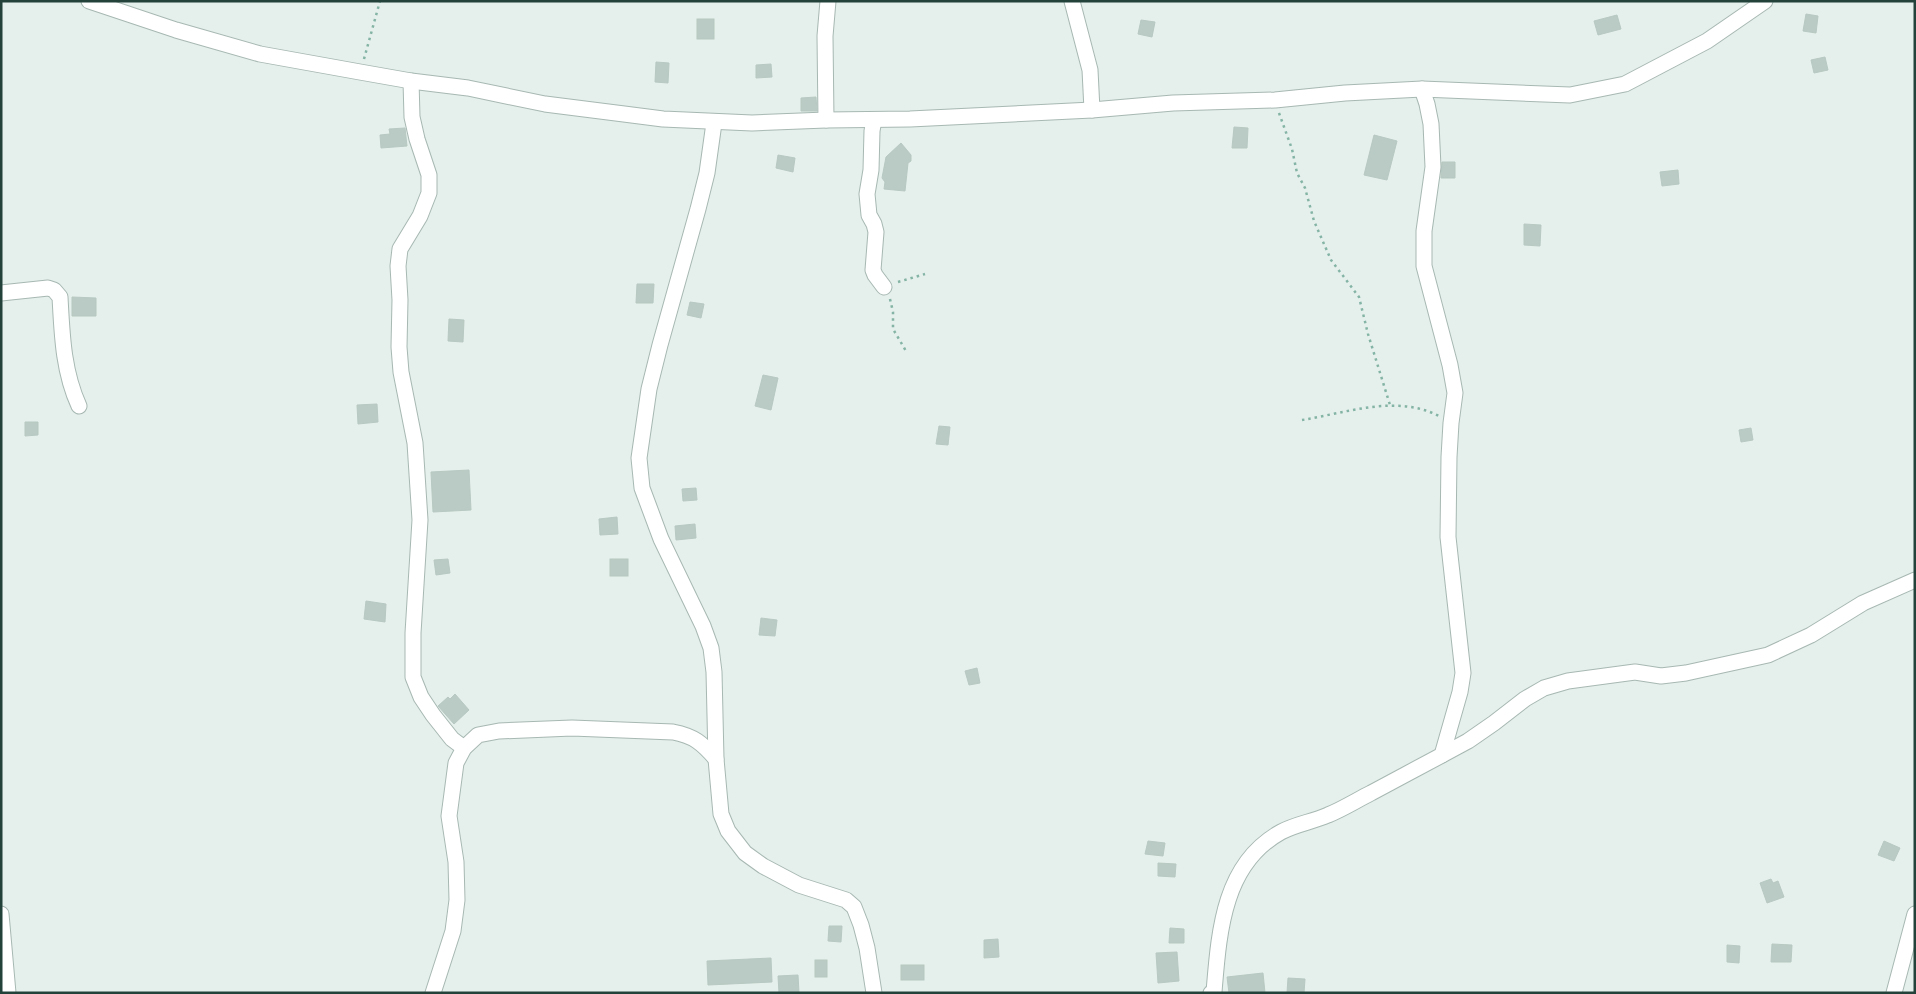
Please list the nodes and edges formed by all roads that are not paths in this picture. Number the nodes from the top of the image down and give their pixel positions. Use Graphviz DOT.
graph roads {
  1 [pos="89,1"];
  2 [pos="828,1"];
  3 [pos="1072,1"];
  4 [pos="1765,1"];
  5 [pos="1750,7"];
  6 [pos="411,82"];
  7 [pos="1422,89"];
  8 [pos="1092,110"];
  9 [pos="826,120"];
  10 [pos="874,120"];
  11 [pos="714,123"];
  12 [pos="884,287"];
  13 [pos="1,293"];
  14 [pos="79,406"];
  15 [pos="1915,580"];
  16 [pos="464,748"];
  17 [pos="1442,755"];
  18 [pos="716,759"];
  19 [pos="1,914"];
  20 [pos="1915,914"];
  21 [pos="1213,992"];
  22 [pos="8,993"];
  23 [pos="433,993"];
  24 [pos="874,993"];
  25 [pos="1894,993"];
  1 -- 6 [label="street"];
  2 -- 9 [label="street"];
  3 -- 8 [label="street"];
  4 -- 5 [label="street"];
  5 -- 7 [label="street"];
  6 -- 11 [label="street"];
  6 -- 16 [label="street"];
  7 -- 8 [label="street"];
  7 -- 17 [label="street"];
  8 -- 10 [label="street"];
  9 -- 10 [label="street"];
  9 -- 11 [label="street"];
  10 -- 12 [label="street"];
  11 -- 18 [label="street"];
  13 -- 14 [label="street"];
  15 -- 17 [label="street"];
  16 -- 18 [label="street"];
  16 -- 23 [label="street"];
  17 -- 21 [label="street"];
  18 -- 24 [label="street"];
  19 -- 22 [label="street"];
  20 -- 25 [label="street"];
}
